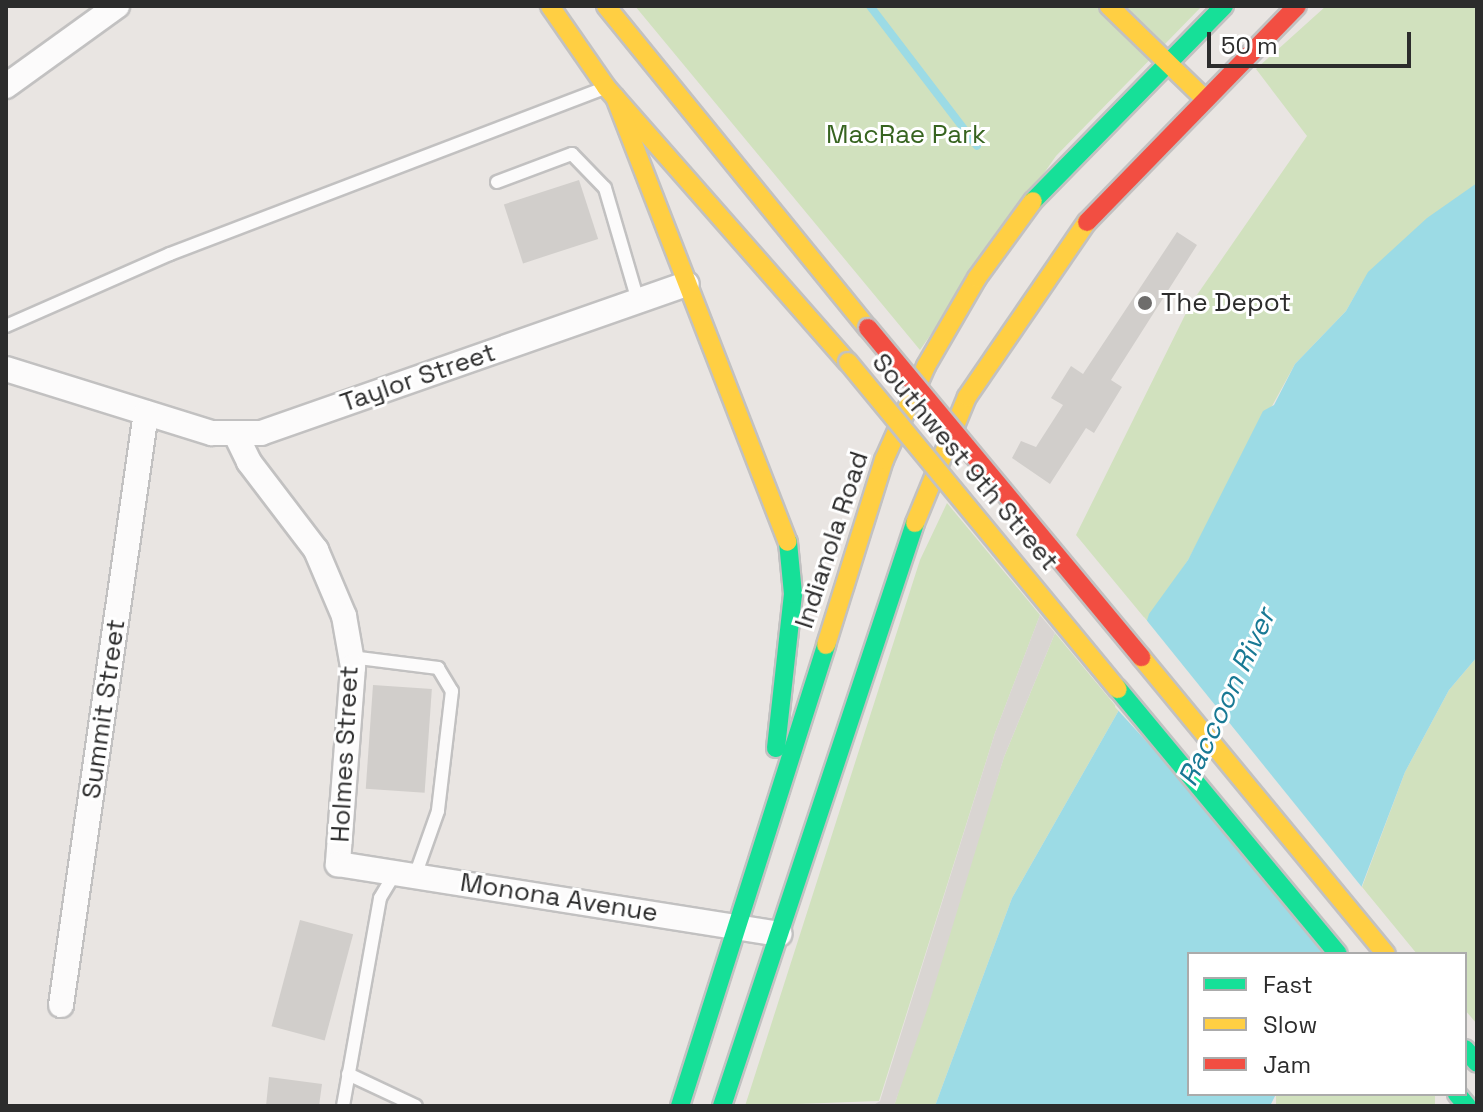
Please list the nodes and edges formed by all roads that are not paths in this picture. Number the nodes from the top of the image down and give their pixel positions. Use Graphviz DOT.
graph roads {
  1 [pos="117,6"];
  2 [pos="550,6"];
  3 [pos="606,6"];
  4 [pos="1109,6"];
  5 [pos="1224,6"];
  6 [pos="1297,6"];
  7 [pos="1164,60"];
  8 [pos="6,86"];
  9 [pos="611,92"];
  10 [pos="1204,98"];
  11 [pos="497,182"];
  12 [pos="687,284"];
  13 [pos="638,301"];
  14 [pos="6,326"];
  15 [pos="6,369"];
  16 [pos="146,413"];
  17 [pos="236,435"];
  18 [pos="351,657"];
  19 [pos="768,824"];
  20 [pos="338,864"];
  21 [pos="405,874"];
  22 [pos="737,926"];
  23 [pos="779,934"];
  24 [pos="1336,952"];
  25 [pos="1384,952"];
  26 [pos="61,1005"];
  27 [pos="348,1074"];
  28 [pos="343,1106"];
  29 [pos="416,1106"];
  30 [pos="680,1106"];
  31 [pos="722,1106"];
  1 -- 8 [label="street"];
  2 -- 9 [label="main road, Southwest 9th Street"];
  3 -- 25 [label="main road, Southwest 9th Street, bridge"];
  4 -- 7 [label="main road"];
  5 -- 7 [label="main road, Indianola Road"];
  6 -- 10 [label="main road"];
  7 -- 10 [label="main road"];
  7 -- 19 [label="main road, Indianola Road"];
  9 -- 12 [label="main road"];
  9 -- 14 [label="lane"];
  9 -- 24 [label="main road, Southwest 9th Street, bridge"];
  10 -- 23 [label="main road"];
  11 -- 13 [label="lane"];
  12 -- 13 [label="street, Taylor Street"];
  12 -- 19 [label="main road"];
  13 -- 17 [label="street, Taylor Street"];
  15 -- 16 [label="street, Taylor Street"];
  16 -- 17 [label="street, Taylor Street"];
  16 -- 26 [label="street, Summit Street"];
  17 -- 18 [label="street, Holmes Street"];
  18 -- 20 [label="street, Holmes Street"];
  18 -- 21 [label="lane"];
  19 -- 22 [label="main road, Indianola Road"];
  20 -- 21 [label="street, Monona Avenue"];
  21 -- 22 [label="street, Monona Avenue"];
  21 -- 27 [label="lane"];
  22 -- 23 [label="street, Monona Avenue"];
  22 -- 30 [label="main road, Indianola Road"];
  23 -- 31 [label="main road"];
  27 -- 28 [label="lane"];
  27 -- 29 [label="lane"];
}
